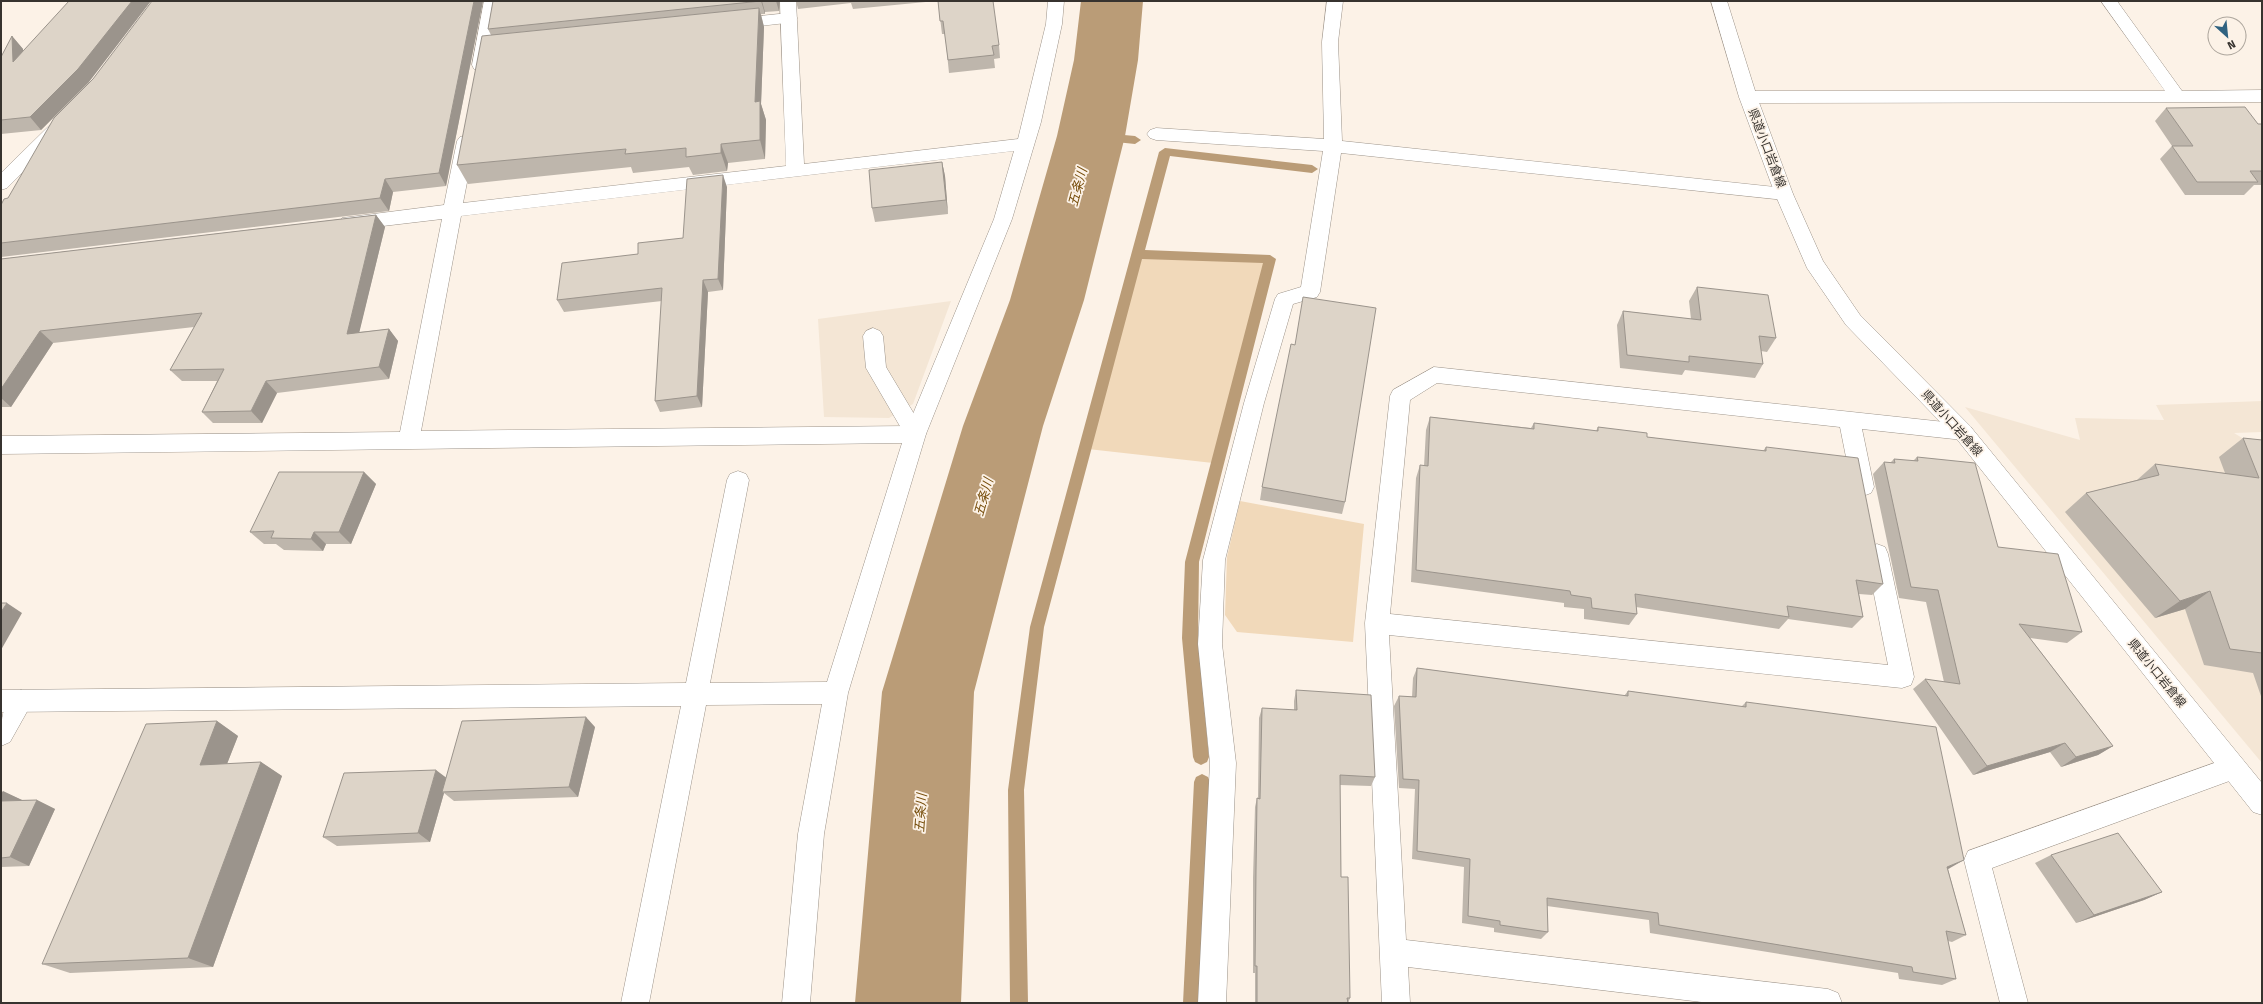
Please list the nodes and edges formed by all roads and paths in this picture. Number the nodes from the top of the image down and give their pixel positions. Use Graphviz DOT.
graph roads {
  1 [pos="492,1"];
  2 [pos="788,1"];
  3 [pos="1056,1"];
  4 [pos="1335,1"];
  5 [pos="1719,1"];
  6 [pos="2109,1"];
  7 [pos="789,18"];
  8 [pos="718,25"];
  9 [pos="477,80"];
  10 [pos="2178,96"];
  11 [pos="2262,96"];
  12 [pos="1748,97"];
  13 [pos="70,114"];
  14 [pos="468,126"];
  15 [pos="1156,134"];
  16 [pos="1026,144"];
  17 [pos="1333,146"];
  18 [pos="795,171"];
  19 [pos="1,184"];
  20 [pos="1784,194"];
  21 [pos="452,211"];
  22 [pos="334,225"];
  23 [pos="873,336"];
  24 [pos="1849,420"];
  25 [pos="1963,432"];
  26 [pos="915,434"];
  27 [pos="409,440"];
  28 [pos="1,445"];
  29 [pos="738,480"];
  30 [pos="1867,506"];
  31 [pos="1873,537"];
  32 [pos="1377,623"];
  33 [pos="836,693"];
  34 [pos="696,694"];
  35 [pos="11,701"];
  36 [pos="1,734"];
  37 [pos="2234,768"];
  38 [pos="2262,803"];
  39 [pos="1394,952"];
  40 [pos="635,1003"];
  41 [pos="796,1003"];
  42 [pos="1212,1003"];
  43 [pos="1396,1003"];
  44 [pos="1828,1003"];
  45 [pos="2014,1003"];
  1 -- 9 [label="street"];
  2 -- 7 [label="street"];
  3 -- 16 [label="street"];
  4 -- 17 [label="street"];
  5 -- 12 [label="street, 県道小口岩倉線"];
  6 -- 10 [label="street"];
  7 -- 8 [label="street"];
  7 -- 18 [label="street"];
  10 -- 11 [label="street"];
  10 -- 12 [label="street"];
  12 -- 20 [label="street, 県道小口岩倉線"];
  13 -- 19 [label="street"];
  14 -- 21 [label="street"];
  15 -- 17 [label="street"];
  16 -- 18 [label="street"];
  16 -- 26 [label="street"];
  17 -- 20 [label="street"];
  17 -- 42 [label="street"];
  18 -- 21 [label="street"];
  20 -- 25 [label="street, 県道小口岩倉線"];
  21 -- 22 [label="street"];
  21 -- 27 [label="street"];
  23 -- 26 [label="street"];
  24 -- 25 [label="street"];
  24 -- 30 [label="street"];
  24 -- 32 [label="street"];
  25 -- 37 [label="street, 県道小口岩倉線"];
  26 -- 27 [label="street"];
  26 -- 33 [label="street"];
  27 -- 28 [label="street"];
  29 -- 34 [label="street"];
  31 -- 32 [label="street"];
  32 -- 39 [label="street"];
  33 -- 34 [label="street"];
  33 -- 41 [label="street"];
  34 -- 35 [label="street"];
  34 -- 40 [label="street"];
  35 -- 36 [label="street"];
  37 -- 38 [label="street, 県道小口岩倉線"];
  37 -- 45 [label="street"];
  39 -- 43 [label="street"];
  39 -- 44 [label="street"];
}
